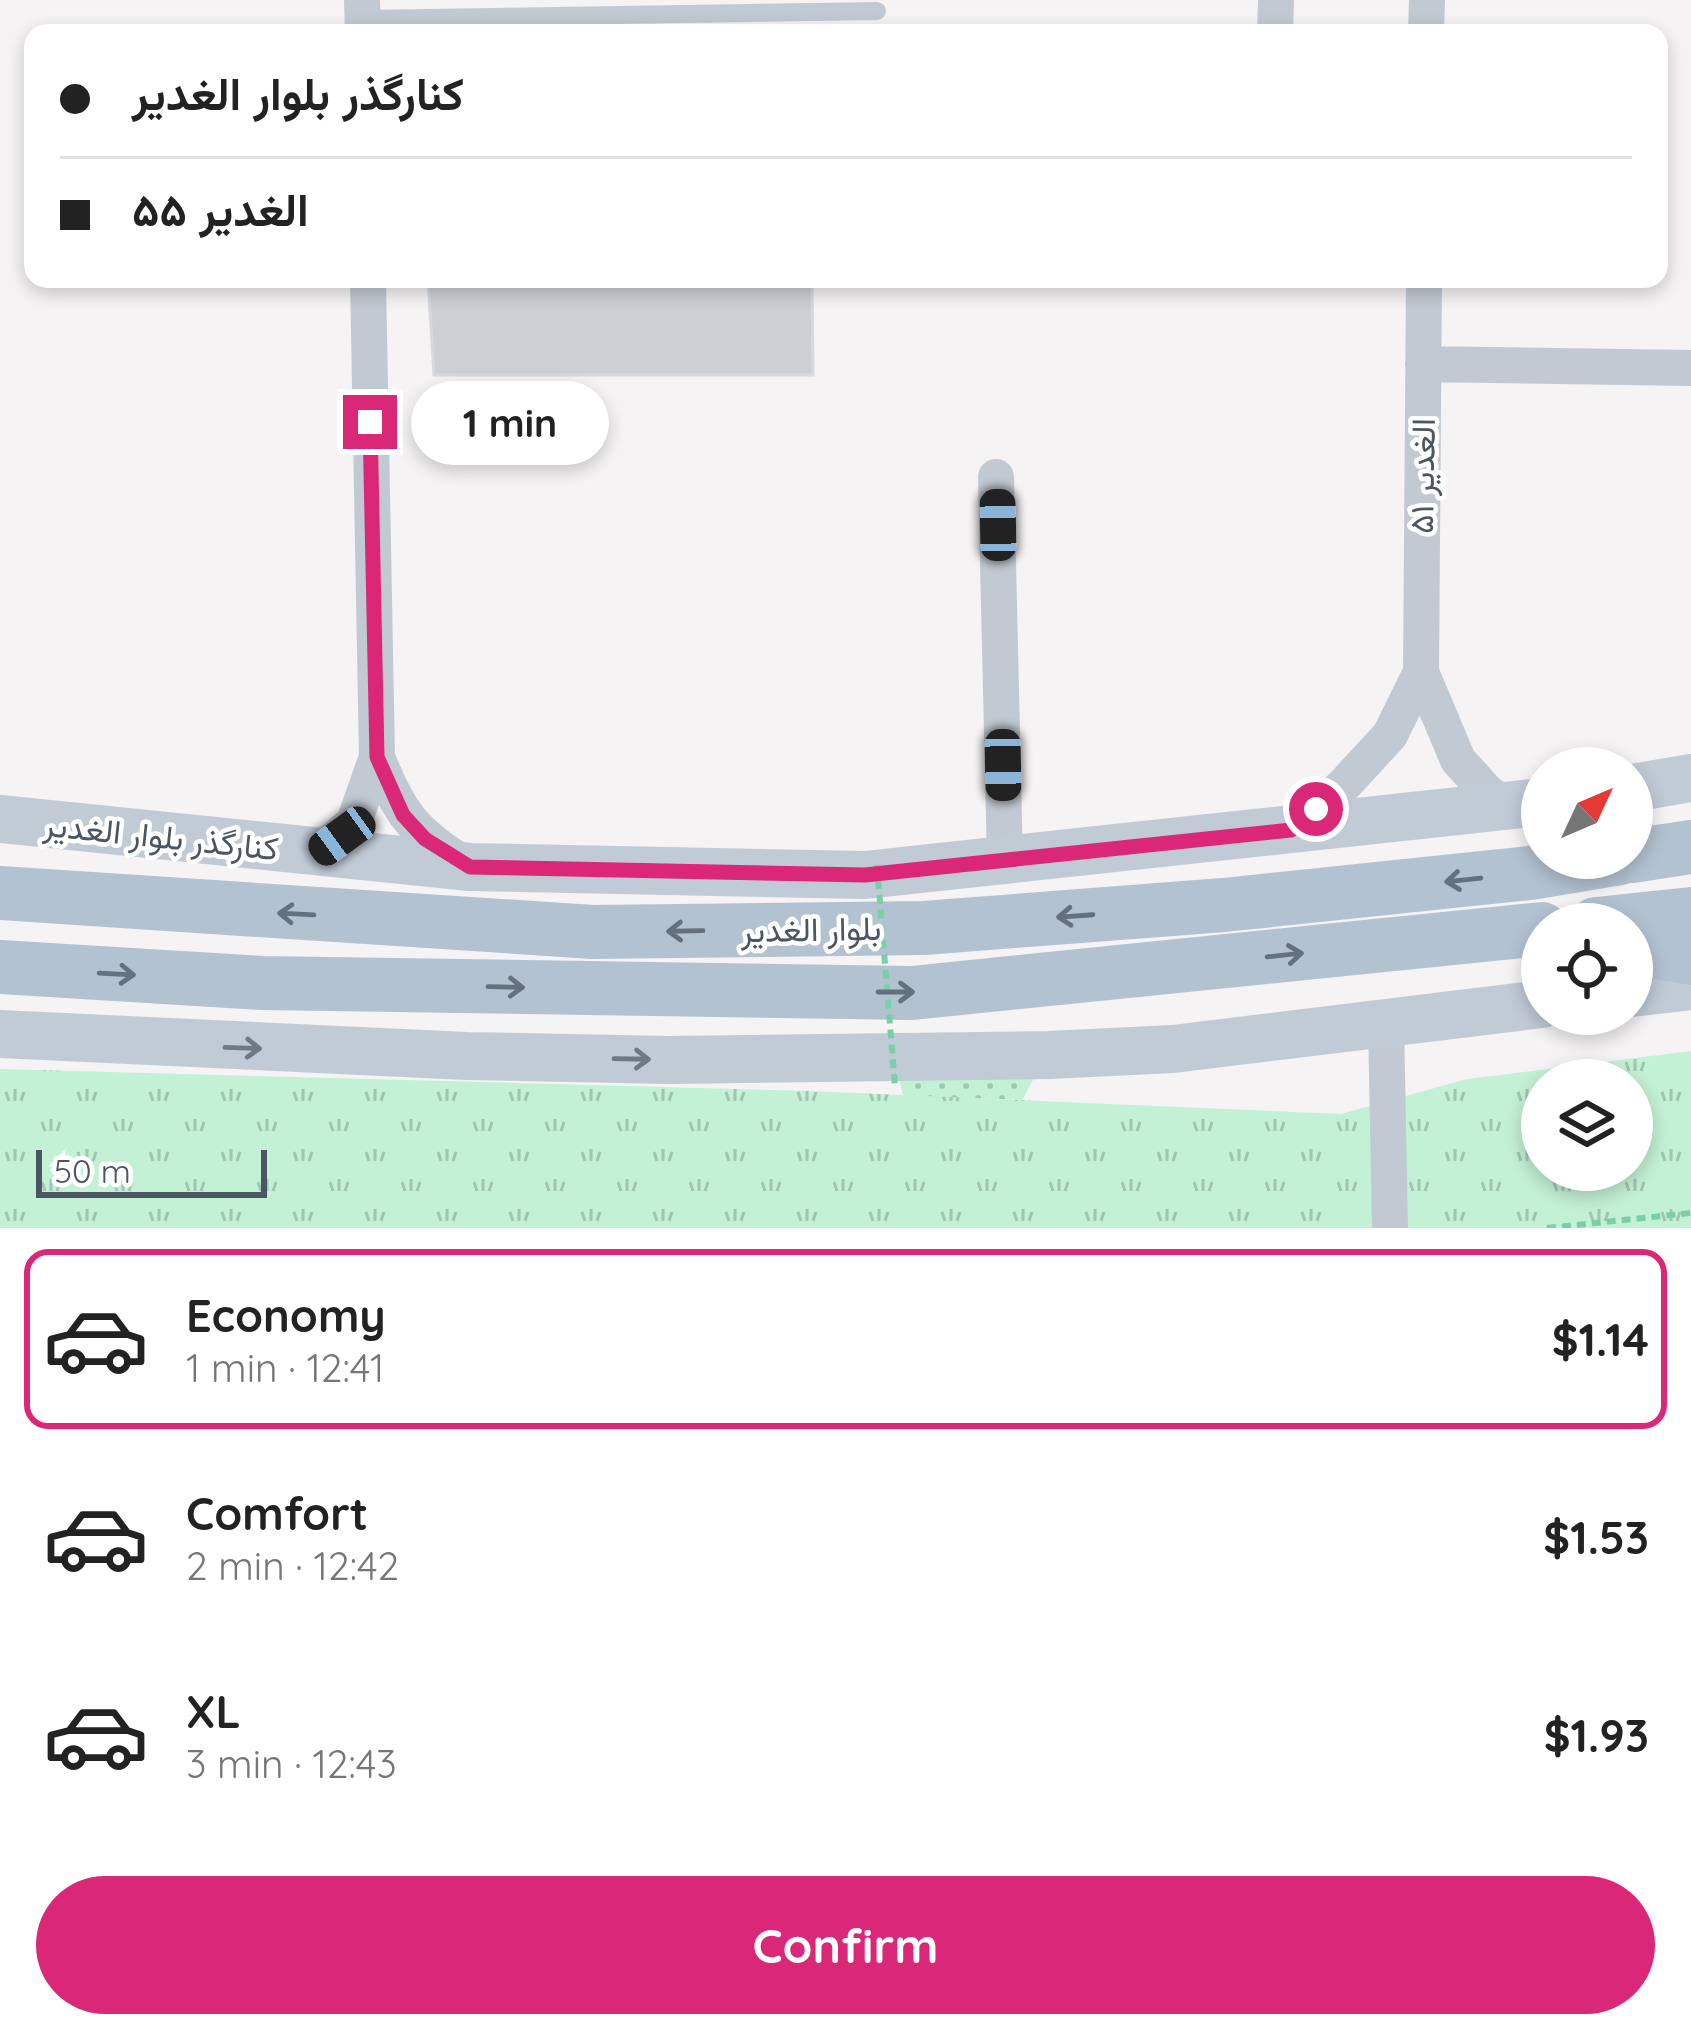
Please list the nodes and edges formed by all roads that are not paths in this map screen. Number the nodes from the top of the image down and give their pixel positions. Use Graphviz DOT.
graph roads {
  1 [pos="877,11"];
  2 [pos="362,17"];
  3 [pos="368,288"];
  4 [pos="1424,288"];
  5 [pos="1424,364"];
  6 [pos="1691,368"];
  7 [pos="996,477"];
  8 [pos="1420,673"];
  9 [pos="377,757"];
  10 [pos="1691,778"];
  11 [pos="1653,784"];
  12 [pos="1521,803"];
  13 [pos="1521,804"];
  14 [pos="0,819"];
  15 [pos="1291,830"];
  16 [pos="1691,847"];
  17 [pos="321,851"];
  18 [pos="1653,853"];
  19 [pos="1005,861"];
  20 [pos="470,867"];
  21 [pos="1521,874"];
  22 [pos="0,893"];
  23 [pos="1691,914"];
  24 [pos="1653,918"];
  25 [pos="1521,933"];
  26 [pos="1653,952"];
  27 [pos="1691,958"];
  28 [pos="0,967"];
  29 [pos="1691,986"];
  30 [pos="1653,991"];
  31 [pos="1521,1007"];
  32 [pos="1386,1023"];
  33 [pos="0,1034"];
  34 [pos="1390,1228"];
  1 -- 2 [label="lane"];
  3 -- 9 [label="street"];
  4 -- 5 [label="street, الغدیر ۵۱"];
  5 -- 6 [label="street"];
  5 -- 8 [label="street, الغدیر ۵۱"];
  7 -- 19 [label="street"];
  8 -- 12 [label="street"];
  8 -- 15 [label="street"];
  9 -- 17 [label="street"];
  9 -- 20 [label="street"];
  10 -- 11 [label="main road"];
  13 -- 15 [label="main road, کنارگذر بلوار الغدیر"];
  14 -- 17 [label="main road, کنارگذر بلوار الغدیر"];
  15 -- 19 [label="main road, کنارگذر بلوار الغدیر"];
  16 -- 18 [label="main road"];
  17 -- 20 [label="main road, کنارگذر بلوار الغدیر"];
  19 -- 20 [label="main road, کنارگذر بلوار الغدیر"];
  21 -- 22 [label="main road, بلوار الغدیر, one-way"];
  23 -- 24 [label="main road"];
  28 -- 25 [label="main road, بلوار الغدیر, one-way"];
  26 -- 27 [label="main road"];
  29 -- 30 [label="main road"];
  31 -- 32 [label="main road"];
  33 -- 32 [label="main road, one-way"];
  32 -- 34 [label="street"];
}
